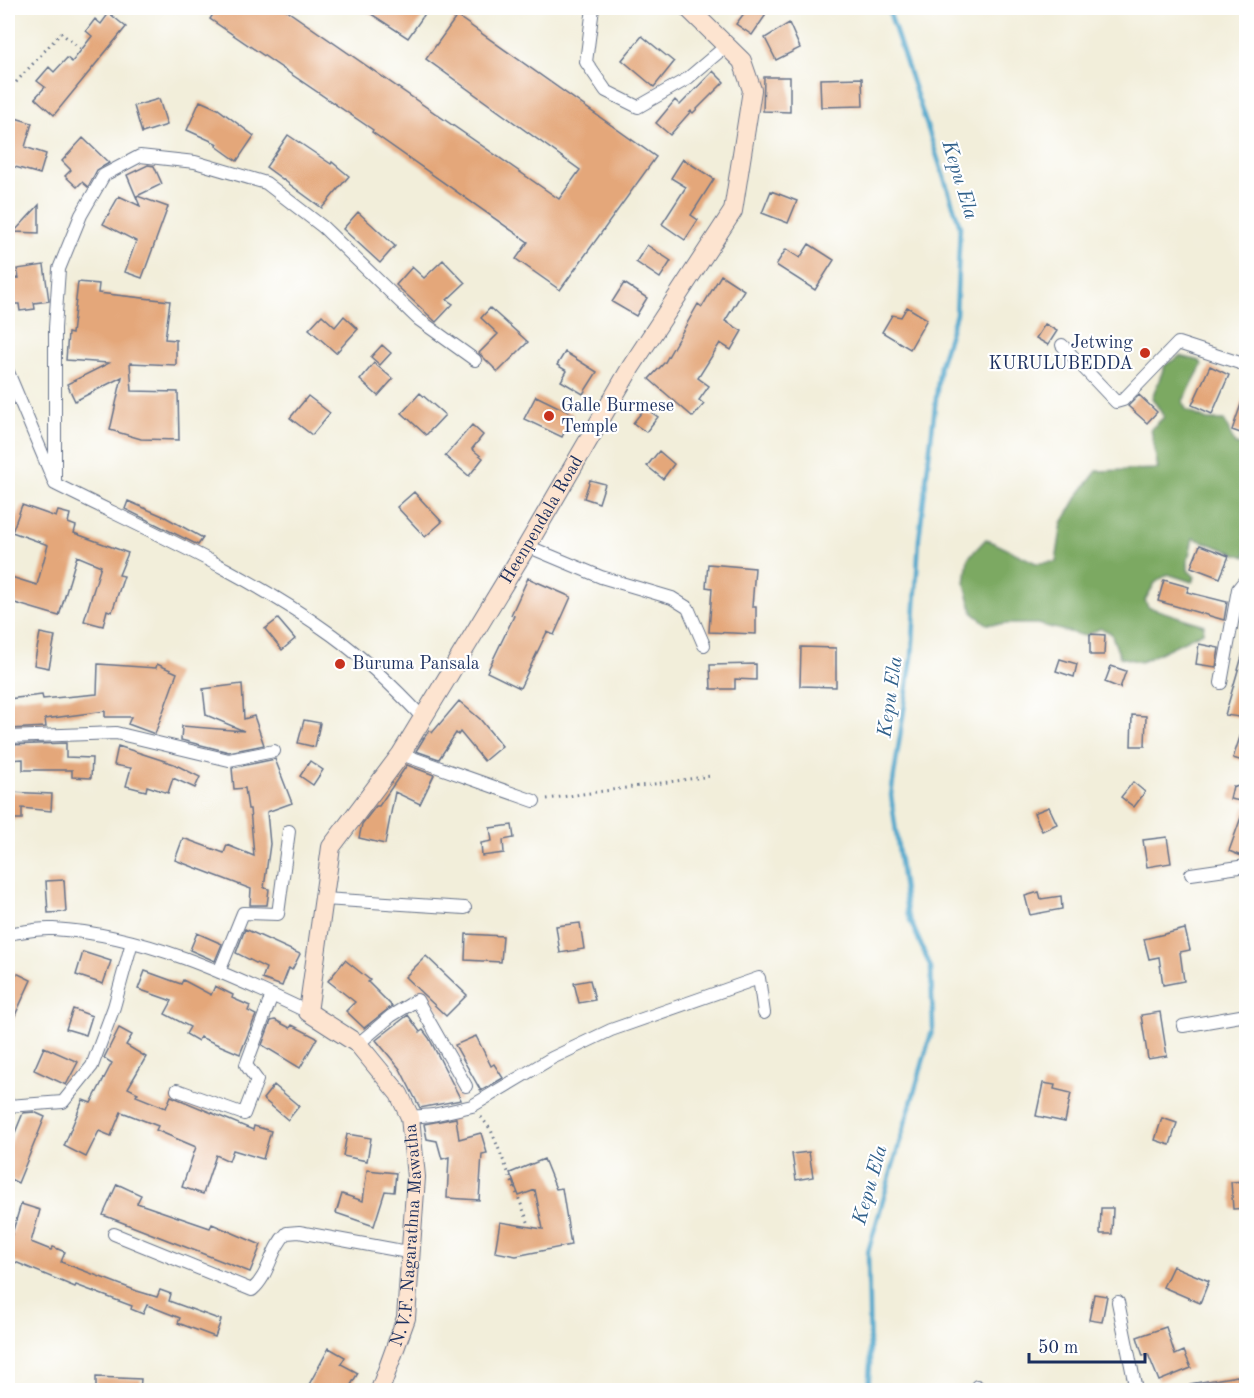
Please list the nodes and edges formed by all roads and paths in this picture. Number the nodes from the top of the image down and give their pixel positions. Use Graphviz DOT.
graph roads {
  1 [pos="593,8"];
  2 [pos="688,8"];
  3 [pos="726,46"];
  4 [pos="82,50"];
  5 [pos="8,92"];
  6 [pos="1062,345"];
  7 [pos="475,360"];
  8 [pos="1246,365"];
  9 [pos="8,372"];
  10 [pos="56,484"];
  11 [pos="527,546"];
  12 [pos="1246,579"];
  13 [pos="704,645"];
  14 [pos="1221,683"];
  15 [pos="423,718"];
  16 [pos="8,737"];
  17 [pos="274,751"];
  18 [pos="401,754"];
  19 [pos="711,776"];
  20 [pos="534,801"];
  21 [pos="289,831"];
  22 [pos="1246,866"];
  23 [pos="1191,874"];
  24 [pos="324,899"];
  25 [pos="465,908"];
  26 [pos="8,934"];
  27 [pos="132,942"];
  28 [pos="219,972"];
  29 [pos="272,995"];
  30 [pos="308,1012"];
  31 [pos="764,1013"];
  32 [pos="1246,1015"];
  33 [pos="1182,1026"];
  34 [pos="358,1044"];
  35 [pos="466,1086"];
  36 [pos="177,1090"];
  37 [pos="8,1106"];
  38 [pos="472,1106"];
  39 [pos="410,1117"];
  40 [pos="529,1224"];
  41 [pos="114,1234"];
  42 [pos="413,1253"];
  43 [pos="1118,1302"];
  44 [pos="380,1390"];
  45 [pos="1136,1390"];
  1 -- 3 [label="street"];
  2 -- 3 [label="street, Heenpendala Road"];
  3 -- 11 [label="street, Heenpendala Road"];
  4 -- 5 [label="path"];
  6 -- 8 [label="street"];
  7 -- 10 [label="street"];
  9 -- 10 [label="street"];
  10 -- 15 [label="street"];
  11 -- 13 [label="street"];
  11 -- 15 [label="street, Heenpendala Road"];
  12 -- 14 [label="street"];
  15 -- 18 [label="street, Heenpendala Road"];
  16 -- 17 [label="street"];
  18 -- 20 [label="street"];
  18 -- 24 [label="street, Heenpendala Road"];
  19 -- 20 [label="path"];
  21 -- 28 [label="street"];
  22 -- 23 [label="street"];
  24 -- 25 [label="street"];
  24 -- 30 [label="street, Heenpendala Road"];
  26 -- 27 [label="street"];
  27 -- 28 [label="street"];
  27 -- 37 [label="street"];
  28 -- 29 [label="street"];
  29 -- 30 [label="street"];
  29 -- 36 [label="street"];
  30 -- 34 [label="street, N.V.F. Nagarathna Mawatha"];
  31 -- 38 [label="street"];
  32 -- 33 [label="street"];
  34 -- 35 [label="street"];
  34 -- 39 [label="street, N.V.F. Nagarathna Mawatha"];
  38 -- 39 [label="street"];
  38 -- 40 [label="path"];
  39 -- 42 [label="street, N.V.F. Nagarathna Mawatha"];
  41 -- 42 [label="street"];
  42 -- 44 [label="street, N.V.F. Nagarathna Mawatha"];
  43 -- 45 [label="street"];
}
